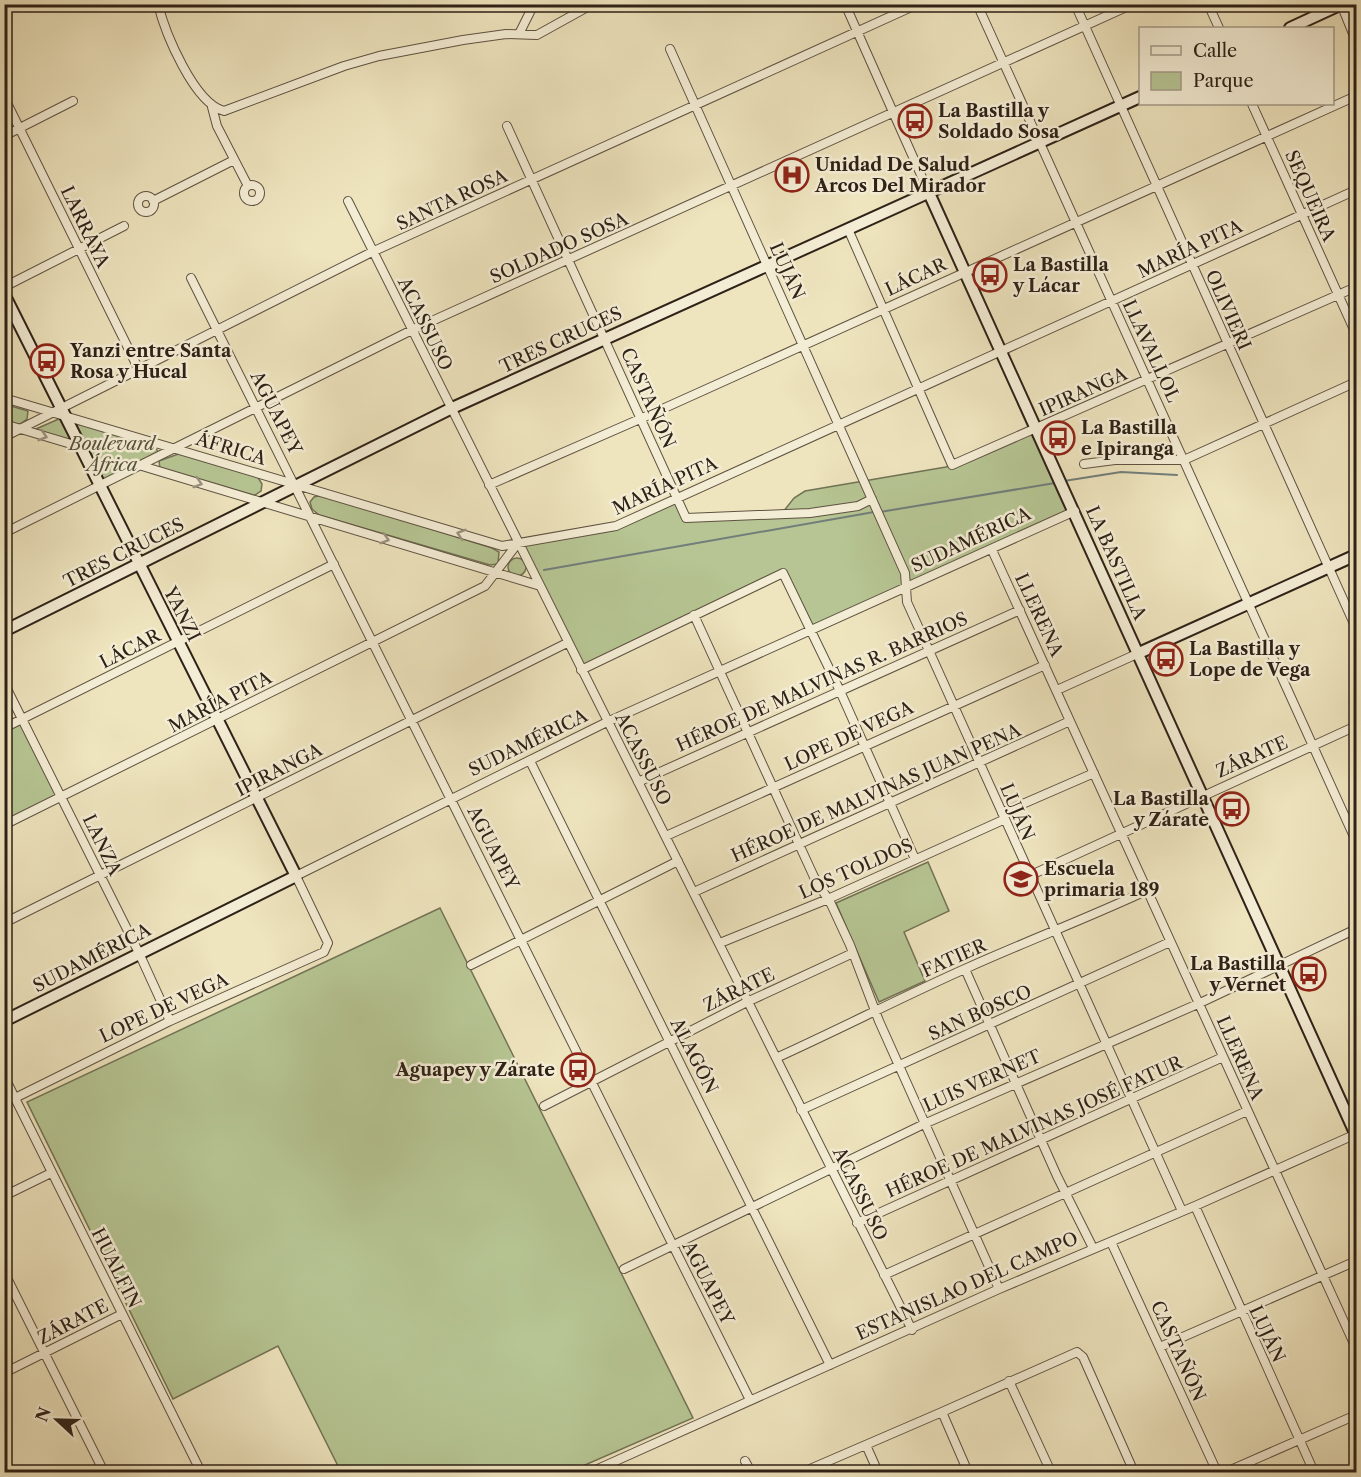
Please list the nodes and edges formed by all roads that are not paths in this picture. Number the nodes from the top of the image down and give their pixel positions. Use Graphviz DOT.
graph roads {
  1 [pos="158,4"];
  2 [pos="534,4"];
  3 [pos="594,4"];
  4 [pos="845,4"];
  5 [pos="918,4"];
  6 [pos="977,4"];
  7 [pos="1075,4"];
  8 [pos="1133,4"];
  9 [pos="1208,4"];
  10 [pos="1341,5"];
  11 [pos="1085,27"];
  12 [pos="1219,27"];
  13 [pos="1292,27"];
  14 [pos="858,33"];
  15 [pos="519,34"];
  16 [pos="1356,41"];
  17 [pos="670,49"];
  18 [pos="1004,62"];
  19 [pos="1356,96"];
  20 [pos="4,97"];
  21 [pos="1139,97"];
  22 [pos="73,101"];
  23 [pos="1252,105"];
  24 [pos="212,106"];
  25 [pos="696,106"];
  26 [pos="1121,106"];
  27 [pos="894,113"];
  28 [pos="507,126"];
  29 [pos="20,128"];
  30 [pos="1266,135"];
  31 [pos="4,136"];
  32 [pos="1040,143"];
  33 [pos="234,160"];
  34 [pos="531,180"];
  35 [pos="1155,185"];
  36 [pos="248,186"];
  37 [pos="732,187"];
  38 [pos="1356,190"];
  39 [pos="929,193"];
  40 [pos="153,201"];
  41 [pos="348,201"];
  42 [pos="1302,215"];
  43 [pos="1076,222"];
  44 [pos="124,226"];
  45 [pos="848,229"];
  46 [pos="80,249"];
  47 [pos="372,252"];
  48 [pos="569,260"];
  49 [pos="768,265"];
  50 [pos="1191,266"];
  51 [pos="964,271"];
  52 [pos="191,278"];
  53 [pos="4,286"];
  54 [pos="1356,287"];
  55 [pos="4,294"];
  56 [pos="1338,295"];
  57 [pos="1111,302"];
  58 [pos="884,309"];
  59 [pos="412,330"];
  60 [pos="217,331"];
  61 [pos="1356,334"];
  62 [pos="604,338"];
  63 [pos="1227,344"];
  64 [pos="802,345"];
  65 [pos="1002,352"];
  66 [pos="139,370"];
  67 [pos="1148,380"];
  68 [pos="1356,382"];
  69 [pos="919,390"];
  70 [pos="4,398"];
  71 [pos="256,408"];
  72 [pos="450,409"];
  73 [pos="59,412"];
  74 [pos="640,418"];
  75 [pos="4,424"];
  76 [pos="839,424"];
  77 [pos="1264,424"];
  78 [pos="20,429"];
  79 [pos="1037,429"];
  80 [pos="4,436"];
  81 [pos="81,447"];
  82 [pos="178,448"];
  83 [pos="1184,460"];
  84 [pos="1084,464"];
  85 [pos="142,466"];
  86 [pos="296,485"];
  87 [pos="489,485"];
  88 [pos="100,487"];
  89 [pos="677,497"];
  90 [pos="262,502"];
  91 [pos="874,502"];
  92 [pos="1075,511"];
  93 [pos="312,518"];
  94 [pos="4,533"];
  95 [pos="518,543"];
  96 [pos="992,550"];
  97 [pos="1356,555"];
  98 [pos="334,564"];
  99 [pos="139,565"];
  100 [pos="1329,567"];
  101 [pos="498,572"];
  102 [pos="537,585"];
  103 [pos="907,588"];
  104 [pos="1249,604"];
  105 [pos="1020,610"];
  106 [pos="694,615"];
  107 [pos="1356,628"];
  108 [pos="810,630"];
  109 [pos="4,631"];
  110 [pos="177,642"];
  111 [pos="373,642"];
  112 [pos="567,643"];
  113 [pos="928,650"];
  114 [pos="1139,653"];
  115 [pos="1045,665"];
  116 [pos="581,670"];
  117 [pos="719,671"];
  118 [pos="4,683"];
  119 [pos="1057,690"];
  120 [pos="840,691"];
  121 [pos="954,706"];
  122 [pos="23,719"];
  123 [pos="411,719"];
  124 [pos="217,720"];
  125 [pos="1070,721"];
  126 [pos="607,722"];
  127 [pos="1356,726"];
  128 [pos="4,728"];
  129 [pos="748,732"];
  130 [pos="865,746"];
  131 [pos="1314,746"];
  132 [pos="530,761"];
  133 [pos="980,763"];
  134 [pos="1094,773"];
  135 [pos="638,782"];
  136 [pos="773,789"];
  137 [pos="1203,796"];
  138 [pos="62,798"];
  139 [pos="256,798"];
  140 [pos="452,799"];
  141 [pos="890,803"];
  142 [pos="1003,816"];
  143 [pos="4,825"];
  144 [pos="1121,834"];
  145 [pos="666,836"];
  146 [pos="1356,841"];
  147 [pos="800,844"];
  148 [pos="915,859"];
  149 [pos="678,861"];
  150 [pos="100,875"];
  151 [pos="296,876"];
  152 [pos="1029,876"];
  153 [pos="1148,890"];
  154 [pos="694,892"];
  155 [pos="828,899"];
  156 [pos="598,900"];
  157 [pos="4,923"];
  158 [pos="1356,929"];
  159 [pos="1055,931"];
  160 [pos="522,940"];
  161 [pos="1170,942"];
  162 [pos="720,943"];
  163 [pos="327,950"];
  164 [pos="139,953"];
  165 [pos="853,953"];
  166 [pos="471,965"];
  167 [pos="1280,966"];
  168 [pos="965,969"];
  169 [pos="1080,984"];
  170 [pos="747,1002"];
  171 [pos="1200,1003"];
  172 [pos="877,1011"];
  173 [pos="4,1021"];
  174 [pos="170,1021"];
  175 [pos="990,1025"];
  176 [pos="669,1041"];
  177 [pos="1107,1043"];
  178 [pos="1223,1057"];
  179 [pos="776,1058"];
  180 [pos="899,1065"];
  181 [pos="4,1076"];
  182 [pos="591,1081"];
  183 [pos="1016,1083"];
  184 [pos="15,1098"];
  185 [pos="1132,1098"];
  186 [pos="544,1106"];
  187 [pos="801,1110"];
  188 [pos="1247,1111"];
  189 [pos="924,1124"];
  190 [pos="1356,1134"];
  191 [pos="1042,1139"];
  192 [pos="1156,1152"];
  193 [pos="830,1168"];
  194 [pos="1275,1169"];
  195 [pos="51,1173"];
  196 [pos="952,1181"];
  197 [pos="1065,1193"];
  198 [pos="4,1196"];
  199 [pos="1195,1206"];
  200 [pos="753,1207"];
  201 [pos="1182,1211"];
  202 [pos="856,1224"];
  203 [pos="975,1233"];
  204 [pos="1112,1242"];
  205 [pos="672,1246"];
  206 [pos="1093,1248"];
  207 [pos="1356,1261"];
  208 [pos="624,1269"];
  209 [pos="4,1272"];
  210 [pos="884,1275"];
  211 [pos="1323,1276"];
  212 [pos="999,1289"];
  213 [pos="1241,1312"];
  214 [pos="122,1314"];
  215 [pos="912,1330"];
  216 [pos="1160,1347"];
  217 [pos="1356,1348"];
  218 [pos="45,1353"];
  219 [pos="830,1365"];
  220 [pos="4,1373"];
  221 [pos="1010,1381"];
  222 [pos="750,1400"];
  223 [pos="942,1412"];
  224 [pos="1356,1415"];
  225 [pos="1300,1441"];
  226 [pos="866,1445"];
  227 [pos="745,1461"];
  228 [pos="104,1473"];
  229 [pos="201,1473"];
  230 [pos="591,1473"];
  231 [pos="751,1473"];
  232 [pos="803,1473"];
  233 [pos="878,1473"];
  234 [pos="968,1473"];
  235 [pos="1051,1473"];
  236 [pos="1134,1473"];
  237 [pos="1217,1473"];
  238 [pos="1226,1473"];
  239 [pos="1314,1473"];
  1 -- 24 [label="street"];
  2 -- 15 [label="street"];
  3 -- 15 [label="street"];
  4 -- 14 [label="street, LA BASTILLA"];
  5 -- 14 [label="street, SANTA ROSA"];
  6 -- 18 [label="street, LLAVALLOL"];
  7 -- 11 [label="street, OLIVIERI"];
  8 -- 11 [label="street, SOLDADO SOSA"];
  9 -- 12 [label="street"];
  10 -- 13 [label="street"];
  10 -- 16 [label="street"];
  11 -- 18 [label="street, SOLDADO SOSA"];
  11 -- 26 [label="street, OLIVIERI"];
  14 -- 25 [label="street, SANTA ROSA"];
  14 -- 27 [label="street, LA BASTILLA"];
  15 -- 24 [label="street"];
  17 -- 25 [label="street, LUJÁN"];
  18 -- 27 [label="street, SOLDADO SOSA"];
  18 -- 32 [label="street, LLAVALLOL"];
  19 -- 30 [label="street, LÁCAR"];
  20 -- 29 [label="street, LARRAYA"];
  21 -- 26 [label="street, TRES CRUCES"];
  22 -- 29 [label="street"];
  23 -- 30 [label="street, SEQUEIRA"];
  24 -- 33 [label="street"];
  25 -- 34 [label="street, SANTA ROSA"];
  25 -- 37 [label="street, LUJÁN"];
  26 -- 32 [label="street, TRES CRUCES"];
  26 -- 35 [label="street, OLIVIERI"];
  27 -- 37 [label="street, SOLDADO SOSA"];
  27 -- 39 [label="street, LA BASTILLA"];
  28 -- 34 [label="street, CASTAÑÓN"];
  29 -- 31 [label="street"];
  29 -- 46 [label="street, LARRAYA"];
  30 -- 35 [label="street, LÁCAR"];
  30 -- 42 [label="street, SEQUEIRA"];
  32 -- 39 [label="street, TRES CRUCES"];
  32 -- 43 [label="street, LLAVALLOL"];
  33 -- 36 [label="street"];
  33 -- 40 [label="street"];
  34 -- 47 [label="street, SANTA ROSA"];
  34 -- 48 [label="street, CASTAÑÓN"];
  35 -- 43 [label="street, LÁCAR"];
  35 -- 50 [label="street, OLIVIERI"];
  37 -- 48 [label="street, SOLDADO SOSA"];
  37 -- 49 [label="street, LUJÁN"];
  38 -- 42 [label="street, MARÍA PITA"];
  39 -- 45 [label="street, TRES CRUCES"];
  39 -- 51 [label="street, LA BASTILLA"];
  41 -- 47 [label="street, ACASSUSO"];
  42 -- 50 [label="street, MARÍA PITA"];
  42 -- 56 [label="street, SEQUEIRA"];
  43 -- 51 [label="street, LÁCAR"];
  43 -- 57 [label="street, LLAVALLOL"];
  44 -- 46 [label="street"];
  45 -- 49 [label="street, TRES CRUCES"];
  45 -- 58 [label="street"];
  46 -- 53 [label="street"];
  46 -- 66 [label="street, LARRAYA"];
  47 -- 59 [label="street, ACASSUSO"];
  47 -- 60 [label="street, SANTA ROSA"];
  48 -- 59 [label="street, SOLDADO SOSA"];
  48 -- 62 [label="street, CASTAÑÓN"];
  49 -- 62 [label="street, TRES CRUCES"];
  49 -- 64 [label="street, LUJÁN"];
  50 -- 57 [label="street, MARÍA PITA"];
  50 -- 63 [label="street, OLIVIERI"];
  51 -- 58 [label="street, LÁCAR"];
  51 -- 65 [label="street, LA BASTILLA"];
  52 -- 60 [label="street, AGUAPEY"];
  54 -- 56 [label="street, IPIRANGA"];
  55 -- 73 [label="street, YANZI"];
  56 -- 61 [label="street, SEQUEIRA"];
  56 -- 63 [label="street, IPIRANGA"];
  57 -- 65 [label="street, MARÍA PITA"];
  57 -- 67 [label="street, LLAVALLOL"];
  58 -- 64 [label="street, LÁCAR"];
  58 -- 69 [label="street"];
  59 -- 71 [label="street, SOLDADO SOSA"];
  59 -- 72 [label="street, ACASSUSO"];
  60 -- 66 [label="street, SANTA ROSA"];
  60 -- 71 [label="street, AGUAPEY"];
  62 -- 72 [label="street, TRES CRUCES"];
  62 -- 74 [label="street, CASTAÑÓN"];
  63 -- 67 [label="street, IPIRANGA"];
  63 -- 77 [label="street, OLIVIERI"];
  64 -- 74 [label="street, LÁCAR"];
  64 -- 76 [label="street, LUJÁN"];
  65 -- 69 [label="street, MARÍA PITA"];
  65 -- 79 [label="street, LA BASTILLA"];
  66 -- 73 [label="street, SANTA ROSA"];
  67 -- 79 [label="street, IPIRANGA"];
  67 -- 83 [label="street, LLAVALLOL"];
  68 -- 77 [label="street"];
  69 -- 76 [label="street, MARÍA PITA"];
  69 -- 79 [label="street, IPIRANGA"];
  70 -- 73 [label="street, ÁFRICA"];
  71 -- 82 [label="street, SOLDADO SOSA"];
  71 -- 86 [label="street, AGUAPEY"];
  72 -- 86 [label="street, TRES CRUCES"];
  72 -- 87 [label="street, ACASSUSO"];
  73 -- 78 [label="street, SANTA ROSA"];
  73 -- 81 [label="street, YANZI"];
  73 -- 82 [label="street, ÁFRICA"];
  74 -- 87 [label="street, LÁCAR"];
  74 -- 89 [label="street, CASTAÑÓN"];
  75 -- 78 [label="street"];
  76 -- 89 [label="street, MARÍA PITA"];
  76 -- 91 [label="street, LUJÁN"];
  77 -- 83 [label="street"];
  77 -- 100 [label="street, OLIVIERI"];
  78 -- 80 [label="street, SANTA ROSA"];
  78 -- 81 [label="street, one-way"];
  79 -- 92 [label="street, LA BASTILLA"];
  81 -- 88 [label="street, YANZI"];
  82 -- 85 [label="street, SOLDADO SOSA"];
  82 -- 86 [label="street, ÁFRICA"];
  83 -- 84 [label="street"];
  83 -- 104 [label="street, LLAVALLOL"];
  85 -- 88 [label="street, SOLDADO SOSA"];
  85 -- 90 [label="street, one-way"];
  86 -- 90 [label="street, TRES CRUCES"];
  86 -- 93 [label="street, AGUAPEY"];
  95 -- 86 [label="street, ÁFRICA, one-way"];
  87 -- 95 [label="street, ACASSUSO"];
  88 -- 94 [label="street, SOLDADO SOSA"];
  88 -- 99 [label="street, YANZI"];
  89 -- 91 [label="street, CASTAÑÓN"];
  89 -- 95 [label="street, MARÍA PITA"];
  90 -- 93 [label="street"];
  90 -- 99 [label="street, TRES CRUCES"];
  91 -- 103 [label="street, LUJÁN"];
  92 -- 96 [label="street, SUDAMÉRICA"];
  92 -- 114 [label="street, LA BASTILLA"];
  93 -- 98 [label="street, AGUAPEY"];
  93 -- 101 [label="street, one-way"];
  95 -- 101 [label="street, MARÍA PITA"];
  95 -- 102 [label="street, ACASSUSO"];
  96 -- 103 [label="street, SUDAMÉRICA"];
  96 -- 105 [label="street, LLERENA"];
  97 -- 100 [label="street"];
  98 -- 110 [label="street, LÁCAR"];
  98 -- 111 [label="street, AGUAPEY"];
  99 -- 109 [label="street, TRES CRUCES"];
  99 -- 110 [label="street, YANZI"];
  100 -- 104 [label="street"];
  100 -- 107 [label="street, OLIVIERI"];
  101 -- 102 [label="street"];
  101 -- 111 [label="street, MARÍA PITA"];
  102 -- 112 [label="street, ACASSUSO"];
  103 -- 108 [label="street, SUDAMÉRICA"];
  103 -- 113 [label="street, LUJÁN"];
  104 -- 114 [label="street"];
  104 -- 131 [label="street, LLAVALLOL"];
  105 -- 113 [label="street, HÉROE DE MALVINAS R. BARRIOS"];
  105 -- 115 [label="street, LLERENA"];
  106 -- 108 [label="street"];
  106 -- 116 [label="street"];
  106 -- 117 [label="street"];
  108 -- 117 [label="street, SUDAMÉRICA"];
  108 -- 120 [label="street"];
  110 -- 122 [label="street, LÁCAR"];
  110 -- 124 [label="street, YANZI"];
  111 -- 123 [label="street, AGUAPEY"];
  111 -- 124 [label="street, MARÍA PITA"];
  112 -- 116 [label="street, ACASSUSO"];
  112 -- 123 [label="street, IPIRANGA"];
  113 -- 120 [label="street, HÉROE DE MALVINAS R. BARRIOS"];
  113 -- 121 [label="street, LUJÁN"];
  114 -- 119 [label="street"];
  114 -- 137 [label="street, LA BASTILLA"];
  115 -- 119 [label="street, LLERENA"];
  115 -- 121 [label="street, LOPE DE VEGA"];
  116 -- 126 [label="street, ACASSUSO"];
  117 -- 126 [label="street, SUDAMÉRICA"];
  117 -- 129 [label="street"];
  118 -- 122 [label="street, LANZA"];
  119 -- 125 [label="street, LLERENA"];
  120 -- 129 [label="street, HÉROE DE MALVINAS R. BARRIOS"];
  120 -- 130 [label="street"];
  121 -- 130 [label="street, LOPE DE VEGA"];
  121 -- 133 [label="street, LUJÁN"];
  122 -- 128 [label="street, LÁCAR"];
  122 -- 138 [label="street, LANZA"];
  123 -- 139 [label="street, IPIRANGA"];
  123 -- 140 [label="street, AGUAPEY"];
  124 -- 138 [label="street, MARÍA PITA"];
  124 -- 139 [label="street, YANZI"];
  125 -- 133 [label="street, HÉROE DE MALVINAS JUAN PENA"];
  125 -- 134 [label="street, LLERENA"];
  126 -- 132 [label="street, SUDAMÉRICA"];
  126 -- 135 [label="street, ACASSUSO"];
  127 -- 131 [label="street, ZÁRATE"];
  129 -- 135 [label="street, HÉROE DE MALVINAS R. BARRIOS"];
  129 -- 136 [label="street"];
  130 -- 136 [label="street, LOPE DE VEGA"];
  130 -- 141 [label="street"];
  131 -- 137 [label="street, ZÁRATE"];
  131 -- 146 [label="street, LLAVALLOL"];
  132 -- 140 [label="street, SUDAMÉRICA"];
  132 -- 156 [label="street, ALAGÓN"];
  133 -- 141 [label="street, HÉROE DE MALVINAS JUAN PENA"];
  133 -- 142 [label="street, LUJÁN"];
  134 -- 142 [label="street, LOS TOLDOS"];
  134 -- 144 [label="street, LLERENA"];
  135 -- 145 [label="street, ACASSUSO"];
  136 -- 145 [label="street, LOPE DE VEGA"];
  136 -- 147 [label="street"];
  137 -- 144 [label="street, ZÁRATE"];
  137 -- 167 [label="street, LA BASTILLA"];
  138 -- 143 [label="street, MARÍA PITA"];
  138 -- 150 [label="street, LANZA"];
  139 -- 150 [label="street, IPIRANGA"];
  139 -- 151 [label="street, YANZI"];
  140 -- 151 [label="street, SUDAMÉRICA"];
  140 -- 160 [label="street, AGUAPEY"];
  141 -- 147 [label="street, HÉROE DE MALVINAS JUAN PENA"];
  141 -- 148 [label="street"];
  142 -- 148 [label="street, LOS TOLDOS"];
  142 -- 152 [label="street, LUJÁN"];
  144 -- 152 [label="street, ZÁRATE"];
  144 -- 153 [label="street, LLERENA"];
  145 -- 149 [label="street, ACASSUSO"];
  147 -- 154 [label="street, HÉROE DE MALVINAS JUAN PENA"];
  147 -- 155 [label="street"];
  148 -- 155 [label="street, LOS TOLDOS"];
  149 -- 154 [label="street, ACASSUSO"];
  149 -- 156 [label="street"];
  150 -- 157 [label="street, IPIRANGA"];
  150 -- 164 [label="street, LANZA"];
  151 -- 163 [label="street, YANZI"];
  151 -- 164 [label="street, SUDAMÉRICA"];
  152 -- 159 [label="street, LUJÁN"];
  153 -- 159 [label="street, FATIER"];
  153 -- 161 [label="street, LLERENA"];
  154 -- 162 [label="street, ACASSUSO"];
  155 -- 162 [label="street, LOS TOLDOS"];
  155 -- 165 [label="street"];
  156 -- 160 [label="street"];
  156 -- 176 [label="street, ALAGÓN"];
  158 -- 167 [label="street, LUIS VERNET"];
  159 -- 168 [label="street, FATIER"];
  159 -- 169 [label="street, LUJÁN"];
  160 -- 166 [label="street"];
  160 -- 182 [label="street, AGUAPEY"];
  161 -- 169 [label="street, SAN BOSCO"];
  161 -- 171 [label="street, LLERENA"];
  162 -- 170 [label="street, ACASSUSO"];
  163 -- 174 [label="street, LOPE DE VEGA"];
  164 -- 173 [label="street, SUDAMÉRICA"];
  164 -- 174 [label="street, LANZA"];
  165 -- 170 [label="street, ZÁRATE"];
  165 -- 172 [label="street"];
  167 -- 171 [label="street, LUIS VERNET"];
  167 -- 190 [label="street, LA BASTILLA"];
  168 -- 172 [label="street, FATIER"];
  168 -- 175 [label="street"];
  169 -- 175 [label="street, SAN BOSCO"];
  169 -- 177 [label="street, LUJÁN"];
  170 -- 176 [label="street, ZÁRATE"];
  170 -- 179 [label="street, ACASSUSO"];
  171 -- 177 [label="street, LUIS VERNET"];
  171 -- 178 [label="street, LLERENA"];
  172 -- 179 [label="street, FATIER"];
  172 -- 180 [label="street"];
  174 -- 184 [label="street, LOPE DE VEGA"];
  175 -- 180 [label="street, SAN BOSCO"];
  175 -- 183 [label="street"];
  176 -- 182 [label="street, ZÁRATE"];
  176 -- 200 [label="street, ALAGÓN"];
  177 -- 183 [label="street, LUIS VERNET"];
  177 -- 185 [label="street, LUJÁN"];
  178 -- 185 [label="street, HÉROE DE MALVINAS JOSÉ FATUR"];
  178 -- 188 [label="street, LLERENA"];
  179 -- 187 [label="street, ACASSUSO"];
  180 -- 187 [label="street, SAN BOSCO"];
  180 -- 189 [label="street"];
  181 -- 184 [label="street, HUALFIN"];
  182 -- 186 [label="street, ZÁRATE"];
  182 -- 205 [label="street, AGUAPEY"];
  183 -- 189 [label="street, LUIS VERNET"];
  183 -- 191 [label="street"];
  184 -- 195 [label="street, HUALFIN"];
  185 -- 191 [label="street, HÉROE DE MALVINAS JOSÉ FATUR"];
  185 -- 192 [label="street, LUJÁN"];
  187 -- 193 [label="street, ACASSUSO"];
  188 -- 192 [label="street"];
  188 -- 194 [label="street, LLERENA"];
  189 -- 193 [label="street, LUIS VERNET"];
  189 -- 196 [label="street"];
  190 -- 194 [label="street, ESTANISLAO DEL CAMPO"];
  191 -- 196 [label="street, HÉROE DE MALVINAS JOSÉ FATUR"];
  191 -- 197 [label="street"];
  192 -- 197 [label="street"];
  192 -- 201 [label="street, LUJÁN"];
  193 -- 200 [label="street, LUIS VERNET"];
  193 -- 202 [label="street, ACASSUSO"];
  194 -- 199 [label="street, ESTANISLAO DEL CAMPO"];
  194 -- 211 [label="street, LLERENA"];
  195 -- 198 [label="street"];
  195 -- 214 [label="street, HUALFIN"];
  196 -- 202 [label="street, HÉROE DE MALVINAS JOSÉ FATUR"];
  196 -- 203 [label="street"];
  197 -- 203 [label="street"];
  197 -- 206 [label="street"];
  199 -- 201 [label="street, ESTANISLAO DEL CAMPO"];
  199 -- 213 [label="street, LUJÁN"];
  200 -- 205 [label="street, LUIS VERNET"];
  200 -- 219 [label="street, ALAGÓN"];
  201 -- 204 [label="street, ESTANISLAO DEL CAMPO"];
  202 -- 210 [label="street, ACASSUSO"];
  203 -- 210 [label="street"];
  203 -- 212 [label="street"];
  204 -- 206 [label="street, ESTANISLAO DEL CAMPO"];
  204 -- 216 [label="street, CASTAÑÓN"];
  205 -- 208 [label="street, LUIS VERNET"];
  205 -- 222 [label="street, AGUAPEY"];
  206 -- 212 [label="street, ESTANISLAO DEL CAMPO"];
  207 -- 211 [label="street"];
  209 -- 218 [label="street"];
  210 -- 215 [label="street, ACASSUSO"];
  211 -- 213 [label="street"];
  211 -- 217 [label="street, LLERENA"];
  212 -- 215 [label="street, ESTANISLAO DEL CAMPO"];
  213 -- 216 [label="street"];
  213 -- 225 [label="street, LUJÁN"];
  214 -- 218 [label="street, ZÁRATE"];
  214 -- 229 [label="street, HUALFIN"];
  215 -- 219 [label="street, ESTANISLAO DEL CAMPO"];
  216 -- 237 [label="street, CASTAÑÓN"];
  218 -- 220 [label="street, ZÁRATE"];
  218 -- 228 [label="street"];
  219 -- 222 [label="street, ESTANISLAO DEL CAMPO"];
  221 -- 223 [label="street"];
  221 -- 235 [label="street"];
  221 -- 236 [label="street"];
  222 -- 230 [label="street, ESTANISLAO DEL CAMPO"];
  223 -- 226 [label="street"];
  223 -- 234 [label="street"];
  224 -- 225 [label="street"];
  225 -- 238 [label="street"];
  225 -- 239 [label="street, LUJÁN"];
  226 -- 232 [label="street"];
  226 -- 233 [label="street"];
  227 -- 231 [label="street"];
}
